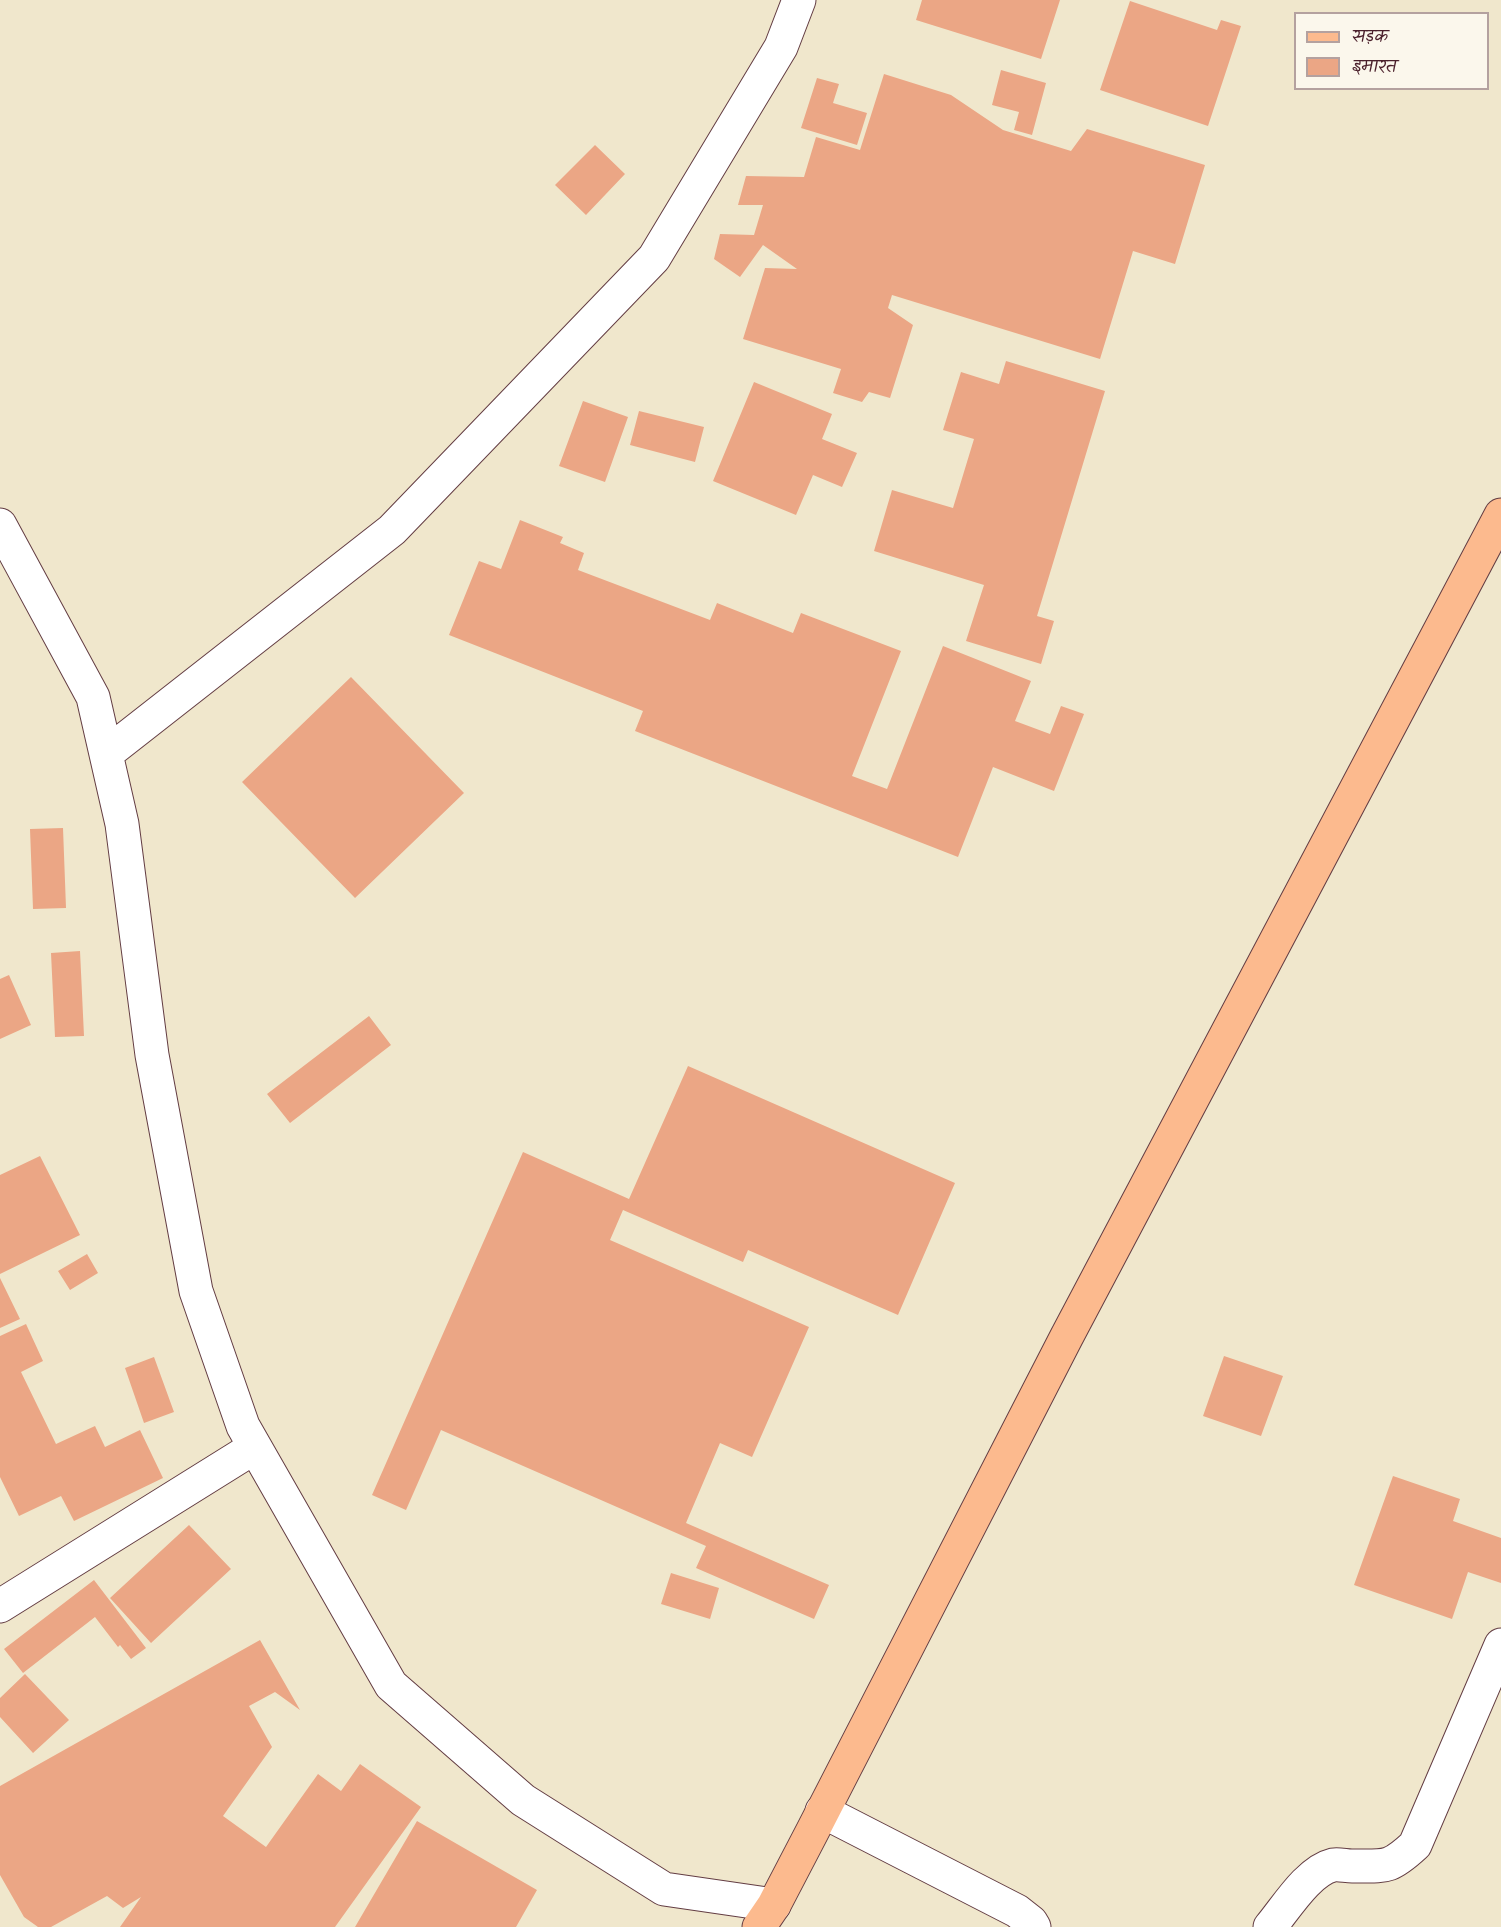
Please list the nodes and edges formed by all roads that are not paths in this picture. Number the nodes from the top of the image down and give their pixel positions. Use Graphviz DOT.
graph roads {
  1 [pos="799,0"];
  2 [pos="1501,515"];
  3 [pos="0,525"];
  4 [pos="106,754"];
  5 [pos="255,1447"];
  6 [pos="0,1606"];
  7 [pos="1501,1645"];
  8 [pos="822,1811"];
  9 [pos="767,1916"];
  10 [pos="1034,1927"];
  11 [pos="1270,1927"];
  1 -- 4 [label="street"];
  2 -- 8 [label="main road"];
  3 -- 4 [label="street"];
  4 -- 5 [label="street"];
  5 -- 6 [label="street"];
  5 -- 9 [label="street"];
  7 -- 11 [label="street"];
  8 -- 9 [label="main road"];
  8 -- 10 [label="street"];
}
